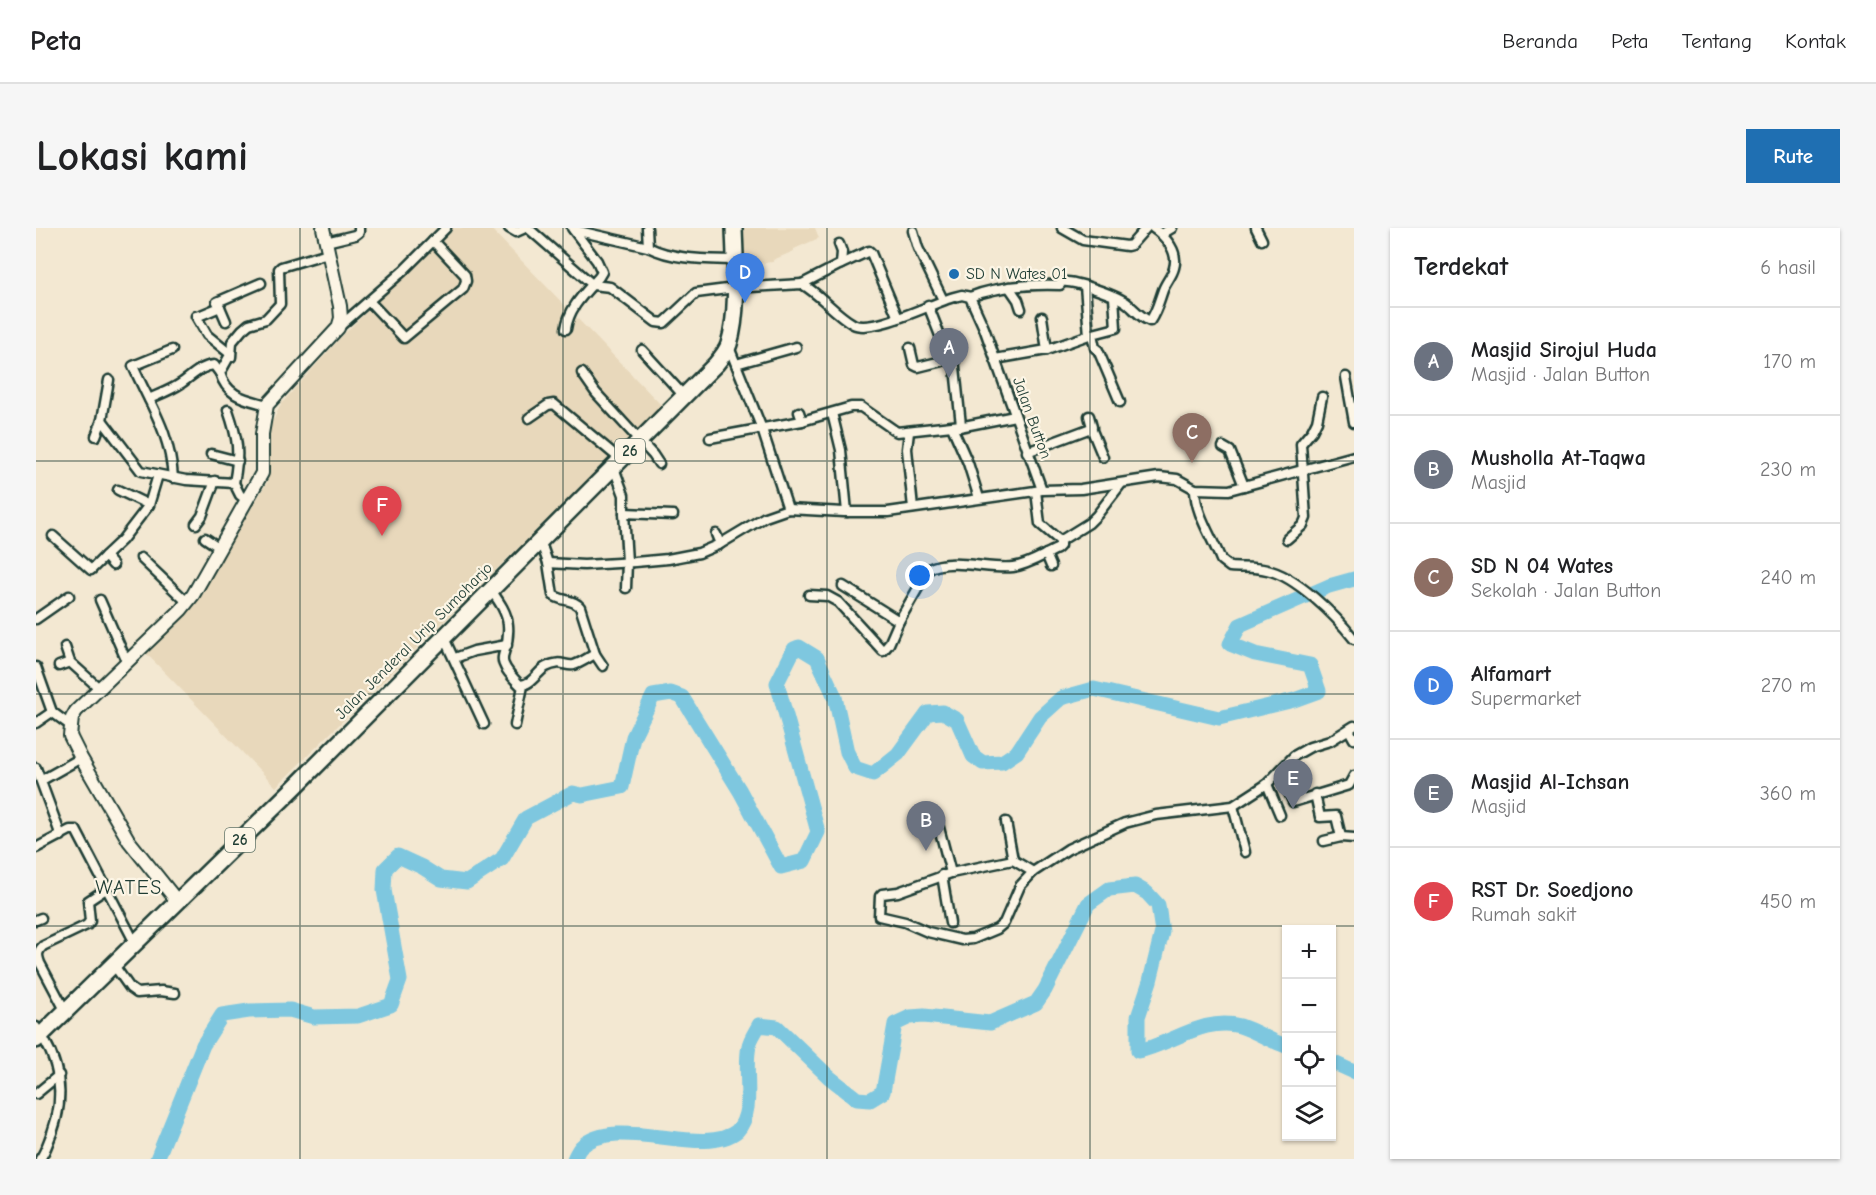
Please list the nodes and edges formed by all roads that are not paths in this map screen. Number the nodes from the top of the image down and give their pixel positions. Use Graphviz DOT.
graph roads {
  1 [pos="322,228"];
  2 [pos="359,228"];
  3 [pos="446,228"];
  4 [pos="509,228"];
  5 [pos="527,228"];
  6 [pos="647,228"];
  7 [pos="734,228"];
  8 [pos="1062,228"];
  9 [pos="1146,228"];
  10 [pos="1153,228"];
  11 [pos="1172,228"];
  12 [pos="1256,228"];
  13 [pos="573,229"];
  14 [pos="913,231"];
  15 [pos="1162,234"];
  16 [pos="1262,240"];
  17 [pos="433,241"];
  18 [pos="839,244"];
  19 [pos="648,247"];
  20 [pos="327,248"];
  21 [pos="735,260"];
  22 [pos="840,264"];
  23 [pos="261,283"];
  24 [pos="802,284"];
  25 [pos="593,285"];
  26 [pos="1085,286"];
  27 [pos="1009,287"];
  28 [pos="735,288"];
  29 [pos="970,297"];
  30 [pos="1114,297"];
  31 [pos="943,300"];
  32 [pos="369,301"];
  33 [pos="928,305"];
  34 [pos="220,307"];
  35 [pos="1021,309"];
  36 [pos="1042,317"];
  37 [pos="898,318"];
  38 [pos="226,321"];
  39 [pos="338,328"];
  40 [pos="566,329"];
  41 [pos="236,332"];
  42 [pos="1091,334"];
  43 [pos="728,346"];
  44 [pos="796,347"];
  45 [pos="910,348"];
  46 [pos="224,349"];
  47 [pos="172,350"];
  48 [pos="642,350"];
  49 [pos="1047,350"];
  50 [pos="954,358"];
  51 [pos="995,360"];
  52 [pos="736,364"];
  53 [pos="133,366"];
  54 [pos="122,370"];
  55 [pos="582,373"];
  56 [pos="220,374"];
  57 [pos="1346,377"];
  58 [pos="109,380"];
  59 [pos="685,397"];
  60 [pos="1322,397"];
  61 [pos="149,399"];
  62 [pos="1120,402"];
  63 [pos="267,405"];
  64 [pos="228,410"];
  65 [pos="799,412"];
  66 [pos="832,413"];
  67 [pos="1015,416"];
  68 [pos="1089,416"];
  69 [pos="529,418"];
  70 [pos="102,420"];
  71 [pos="802,421"];
  72 [pos="1354,422"];
  73 [pos="956,427"];
  74 [pos="1090,428"];
  75 [pos="762,429"];
  76 [pos="909,432"];
  77 [pos="96,436"];
  78 [pos="710,438"];
  79 [pos="639,442"];
  80 [pos="1223,447"];
  81 [pos="1027,452"];
  82 [pos="211,454"];
  83 [pos="1354,456"];
  84 [pos="1103,457"];
  85 [pos="238,461"];
  86 [pos="618,464"];
  87 [pos="659,464"];
  88 [pos="1304,471"];
  89 [pos="158,476"];
  90 [pos="173,478"];
  91 [pos="215,482"];
  92 [pos="234,483"];
  93 [pos="1121,484"];
  94 [pos="1244,486"];
  95 [pos="1195,489"];
  96 [pos="118,490"];
  97 [pos="1039,490"];
  98 [pos="979,498"];
  99 [pos="248,501"];
  100 [pos="149,506"];
  101 [pos="913,508"];
  102 [pos="788,509"];
  103 [pos="847,512"];
  104 [pos="624,513"];
  105 [pos="673,514"];
  106 [pos="196,524"];
  107 [pos="716,534"];
  108 [pos="53,536"];
  109 [pos="205,538"];
  110 [pos="1287,539"];
  111 [pos="540,540"];
  112 [pos="1060,541"];
  113 [pos="720,544"];
  114 [pos="220,548"];
  115 [pos="1046,554"];
  116 [pos="105,556"];
  117 [pos="141,558"];
  118 [pos="627,562"];
  119 [pos="548,563"];
  120 [pos="113,565"];
  121 [pos="1051,566"];
  122 [pos="843,586"];
  123 [pos="626,588"];
  124 [pos="491,590"];
  125 [pos="809,595"];
  126 [pos="69,596"];
  127 [pos="100,600"];
  128 [pos="187,602"];
  129 [pos="36,619"];
  130 [pos="899,621"];
  131 [pos="444,638"];
  132 [pos="1354,639"];
  133 [pos="507,645"];
  134 [pos="65,647"];
  135 [pos="596,654"];
  136 [pos="455,658"];
  137 [pos="70,662"];
  138 [pos="127,662"];
  139 [pos="59,666"];
  140 [pos="603,666"];
  141 [pos="36,667"];
  142 [pos="523,686"];
  143 [pos="99,688"];
  144 [pos="52,712"];
  145 [pos="36,723"];
  146 [pos="484,724"];
  147 [pos="515,725"];
  148 [pos="70,726"];
  149 [pos="1352,728"];
  150 [pos="1354,739"];
  151 [pos="81,758"];
  152 [pos="36,768"];
  153 [pos="1280,772"];
  154 [pos="1354,776"];
  155 [pos="42,780"];
  156 [pos="1267,784"];
  157 [pos="1315,794"];
  158 [pos="1233,806"];
  159 [pos="1280,815"];
  160 [pos="1006,822"];
  161 [pos="938,824"];
  162 [pos="61,836"];
  163 [pos="1341,837"];
  164 [pos="1354,838"];
  165 [pos="1324,841"];
  166 [pos="36,848"];
  167 [pos="1245,852"];
  168 [pos="1013,860"];
  169 [pos="1033,872"];
  170 [pos="947,874"];
  171 [pos="106,889"];
  172 [pos="177,901"];
  173 [pos="950,923"];
  174 [pos="135,943"];
  175 [pos="113,964"];
  176 [pos="175,993"];
  177 [pos="66,1012"];
  178 [pos="38,1034"];
  179 [pos="59,1076"];
  180 [pos="36,1094"];
  181 [pos="40,1154"];
  1 -- 20 [label="street"];
  2 -- 20 [label="street"];
  3 -- 17 [label="street"];
  4 -- 5 [label="street"];
  5 -- 25 [label="street"];
  6 -- 19 [label="street"];
  7 -- 21 [label="highway, Jalan Jenderal Urip Sumoharjo / 26"];
  8 -- 9 [label="street"];
  10 -- 15 [label="street"];
  11 -- 15 [label="street"];
  12 -- 16 [label="street"];
  13 -- 19 [label="street"];
  13 -- 25 [label="street"];
  14 -- 31 [label="street"];
  15 -- 30 [label="street"];
  17 -- 32 [label="street"];
  17 -- 32 [label="street"];
  18 -- 22 [label="street"];
  19 -- 21 [label="street"];
  20 -- 39 [label="street"];
  20 -- 56 [label="street"];
  21 -- 28 [label="highway, Jalan Jenderal Urip Sumoharjo / 26"];
  22 -- 24 [label="street"];
  22 -- 37 [label="street"];
  23 -- 34 [label="street"];
  24 -- 28 [label="street"];
  24 -- 37 [label="street"];
  25 -- 28 [label="street"];
  25 -- 40 [label="street"];
  26 -- 27 [label="street"];
  26 -- 30 [label="street"];
  26 -- 42 [label="street"];
  27 -- 29 [label="street"];
  27 -- 35 [label="street"];
  28 -- 43 [label="highway, Jalan Jenderal Urip Sumoharjo / 26"];
  29 -- 31 [label="street"];
  29 -- 51 [label="street, Jalan Button"];
  30 -- 42 [label="street"];
  31 -- 33 [label="street"];
  32 -- 39 [label="street"];
  33 -- 37 [label="street"];
  33 -- 50 [label="street"];
  34 -- 38 [label="street"];
  34 -- 46 [label="street"];
  36 -- 49 [label="street"];
  39 -- 63 [label="street"];
  41 -- 46 [label="street"];
  42 -- 49 [label="street"];
  42 -- 62 [label="street"];
  43 -- 52 [label="street"];
  43 -- 59 [label="highway, Jalan Jenderal Urip Sumoharjo / 26"];
  44 -- 52 [label="street"];
  45 -- 50 [label="street"];
  46 -- 56 [label="street"];
  47 -- 53 [label="street"];
  48 -- 59 [label="street"];
  49 -- 51 [label="street"];
  50 -- 73 [label="street"];
  51 -- 67 [label="street, Jalan Button"];
  52 -- 75 [label="street"];
  53 -- 54 [label="street"];
  53 -- 61 [label="street"];
  55 -- 79 [label="street"];
  56 -- 61 [label="street"];
  56 -- 63 [label="street"];
  57 -- 72 [label="street"];
  58 -- 70 [label="street"];
  59 -- 79 [label="highway, Jalan Jenderal Urip Sumoharjo / 26"];
  60 -- 88 [label="street"];
  61 -- 90 [label="street"];
  63 -- 99 [label="street"];
  64 -- 85 [label="street"];
  65 -- 71 [label="street"];
  66 -- 71 [label="street"];
  66 -- 76 [label="street"];
  66 -- 103 [label="street"];
  67 -- 73 [label="street"];
  67 -- 81 [label="street, Jalan Button"];
  68 -- 74 [label="street"];
  69 -- 86 [label="street"];
  70 -- 77 [label="street"];
  70 -- 89 [label="street"];
  71 -- 75 [label="street"];
  73 -- 76 [label="street"];
  73 -- 98 [label="street"];
  74 -- 81 [label="street"];
  74 -- 84 [label="street"];
  75 -- 78 [label="street"];
  75 -- 102 [label="street"];
  76 -- 101 [label="street"];
  79 -- 86 [label="highway, Jalan Jenderal Urip Sumoharjo / 26"];
  79 -- 87 [label="street"];
  80 -- 94 [label="street"];
  81 -- 97 [label="street, Jalan Button"];
  82 -- 85 [label="street"];
  83 -- 88 [label="street"];
  85 -- 92 [label="street"];
  86 -- 104 [label="street"];
  86 -- 111 [label="highway, Jalan Jenderal Urip Sumoharjo / 26"];
  88 -- 94 [label="street"];
  88 -- 110 [label="street"];
  89 -- 90 [label="street"];
  89 -- 100 [label="street"];
  90 -- 91 [label="street"];
  91 -- 92 [label="street"];
  91 -- 106 [label="street"];
  92 -- 99 [label="street"];
  93 -- 95 [label="street"];
  93 -- 97 [label="street"];
  93 -- 112 [label="street"];
  94 -- 95 [label="street"];
  95 -- 132 [label="street"];
  96 -- 100 [label="street"];
  97 -- 98 [label="street"];
  97 -- 112 [label="street, Jalan Button"];
  98 -- 101 [label="street"];
  99 -- 114 [label="street"];
  100 -- 116 [label="street"];
  101 -- 103 [label="street"];
  102 -- 103 [label="street"];
  102 -- 113 [label="street"];
  104 -- 105 [label="street"];
  104 -- 118 [label="street"];
  107 -- 113 [label="street"];
  108 -- 116 [label="street"];
  109 -- 114 [label="street"];
  111 -- 119 [label="street"];
  111 -- 124 [label="highway, Jalan Jenderal Urip Sumoharjo / 26"];
  112 -- 115 [label="street"];
  113 -- 118 [label="street"];
  114 -- 128 [label="street"];
  115 -- 121 [label="street"];
  115 -- 130 [label="street"];
  116 -- 120 [label="street"];
  117 -- 128 [label="street"];
  118 -- 119 [label="street"];
  118 -- 123 [label="street"];
  119 -- 135 [label="street"];
  122 -- 130 [label="street"];
  124 -- 131 [label="highway, Jalan Jenderal Urip Sumoharjo / 26"];
  124 -- 133 [label="street"];
  125 -- 130 [label="street"];
  126 -- 129 [label="street"];
  127 -- 138 [label="street"];
  128 -- 138 [label="street"];
  131 -- 136 [label="street"];
  131 -- 172 [label="highway, Jalan Jenderal Urip Sumoharjo / 26"];
  133 -- 136 [label="street"];
  133 -- 142 [label="street"];
  134 -- 137 [label="street"];
  135 -- 140 [label="street"];
  135 -- 142 [label="street"];
  136 -- 146 [label="street"];
  137 -- 139 [label="street"];
  137 -- 143 [label="street"];
  138 -- 143 [label="street"];
  141 -- 144 [label="street"];
  142 -- 147 [label="street"];
  143 -- 148 [label="street"];
  144 -- 145 [label="street"];
  144 -- 148 [label="street"];
  148 -- 151 [label="street"];
  149 -- 150 [label="street"];
  149 -- 153 [label="street"];
  151 -- 155 [label="street"];
  151 -- 172 [label="street"];
  152 -- 155 [label="street"];
  153 -- 156 [label="street"];
  153 -- 157 [label="street"];
  154 -- 157 [label="street"];
  155 -- 162 [label="street"];
  156 -- 158 [label="street"];
  156 -- 159 [label="street"];
  157 -- 163 [label="street"];
  158 -- 167 [label="street"];
  158 -- 169 [label="street"];
  160 -- 168 [label="street"];
  161 -- 170 [label="street"];
  162 -- 166 [label="street"];
  162 -- 171 [label="street"];
  163 -- 164 [label="street"];
  163 -- 165 [label="street"];
  168 -- 169 [label="street"];
  168 -- 170 [label="street"];
  169 -- 170 [label="street"];
  170 -- 173 [label="street"];
  171 -- 174 [label="street"];
  171 -- 177 [label="street"];
  172 -- 174 [label="highway, Jalan Jenderal Urip Sumoharjo / 26"];
  174 -- 175 [label="highway, Jalan Jenderal Urip Sumoharjo / 26"];
  175 -- 176 [label="street"];
  175 -- 177 [label="highway, Jalan Jenderal Urip Sumoharjo / 26"];
  177 -- 178 [label="highway, Jalan Jenderal Urip Sumoharjo / 26"];
  178 -- 179 [label="street"];
  179 -- 180 [label="street"];
  179 -- 181 [label="street"];
}
